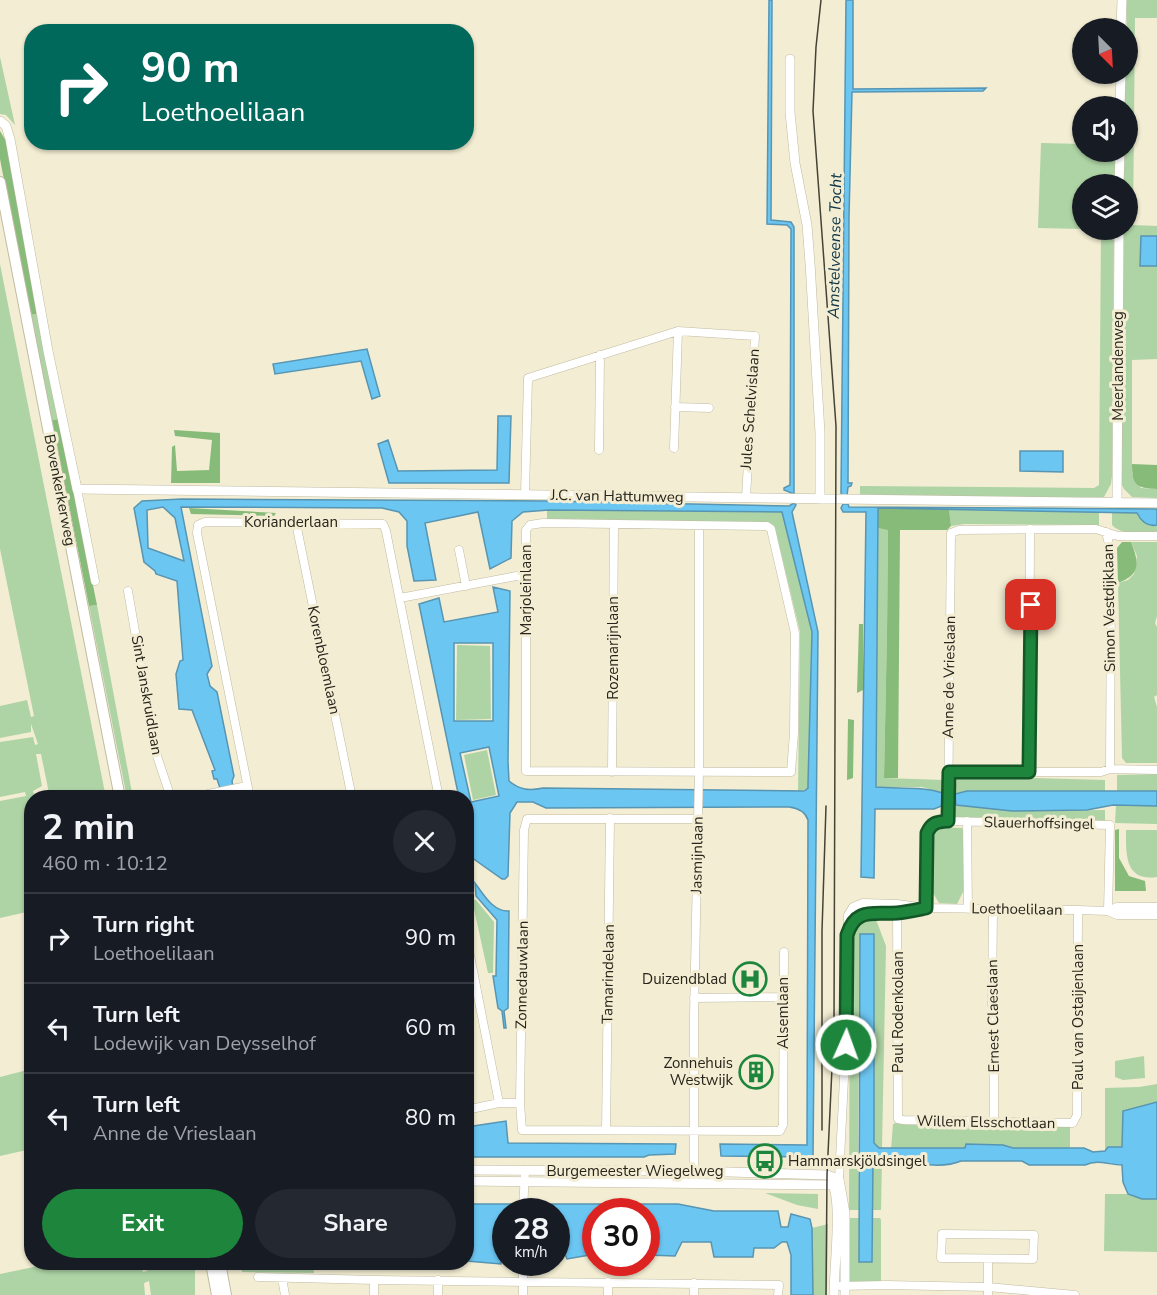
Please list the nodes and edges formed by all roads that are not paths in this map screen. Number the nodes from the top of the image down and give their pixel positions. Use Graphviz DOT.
graph roads {
  1 [pos="1122,0"];
  2 [pos="1121,18"];
  3 [pos="790,59"];
  4 [pos="0,121"];
  5 [pos="0,182"];
  6 [pos="1119,240"];
  7 [pos="678,331"];
  8 [pos="600,355"];
  9 [pos="675,407"];
  10 [pos="709,408"];
  11 [pos="674,448"];
  12 [pos="599,450"];
  13 [pos="77,489"];
  14 [pos="525,494"];
  15 [pos="746,498"];
  16 [pos="820,499"];
  17 [pos="1117,502"];
  18 [pos="1157,503"];
  19 [pos="296,523"];
  20 [pos="614,525"];
  21 [pos="699,526"];
  22 [pos="1030,529"];
  23 [pos="1106,532"];
  24 [pos="951,533"];
  25 [pos="1157,536"];
  26 [pos="459,550"];
  27 [pos="526,574"];
  28 [pos="94,581"];
  29 [pos="466,586"];
  30 [pos="128,591"];
  31 [pos="400,598"];
  32 [pos="1110,769"];
  33 [pos="1157,770"];
  34 [pos="612,772"];
  35 [pos="949,772"];
  36 [pos="1029,772"];
  37 [pos="699,773"];
  38 [pos="247,786"];
  39 [pos="118,790"];
  40 [pos="168,790"];
  41 [pos="228,790"];
  42 [pos="248,790"];
  43 [pos="350,790"];
  44 [pos="437,790"];
  45 [pos="698,816"];
  46 [pos="610,818"];
  47 [pos="948,821"];
  48 [pos="967,821"];
  49 [pos="897,904"];
  50 [pos="1157,907"];
  51 [pos="926,908"];
  52 [pos="968,909"];
  53 [pos="993,909"];
  54 [pos="1078,910"];
  55 [pos="1108,911"];
  56 [pos="897,913"];
  57 [pos="1157,915"];
  58 [pos="847,935"];
  59 [pos="784,952"];
  60 [pos="474,974"];
  61 [pos="783,997"];
  62 [pos="694,998"];
  63 [pos="500,1102"];
  64 [pos="520,1103"];
  65 [pos="474,1108"];
  66 [pos="898,1119"];
  67 [pos="994,1122"];
  68 [pos="1073,1123"];
  69 [pos="606,1130"];
  70 [pos="695,1131"];
  71 [pos="474,1170"];
  72 [pos="525,1170"];
  73 [pos="694,1171"];
  74 [pos="474,1181"];
  75 [pos="524,1182"];
  76 [pos="836,1182"];
  77 [pos="694,1183"];
  78 [pos="523,1198"];
  79 [pos="988,1260"];
  80 [pos="213,1270"];
  81 [pos="221,1270"];
  82 [pos="523,1276"];
  83 [pos="258,1277"];
  84 [pos="282,1278"];
  85 [pos="374,1280"];
  86 [pos="438,1280"];
  87 [pos="523,1281"];
  88 [pos="608,1282"];
  89 [pos="694,1282"];
  90 [pos="834,1290"];
  91 [pos="845,1290"];
  92 [pos="988,1291"];
  93 [pos="1041,1294"];
  94 [pos="218,1295"];
  95 [pos="226,1295"];
  96 [pos="285,1295"];
  97 [pos="374,1295"];
  98 [pos="438,1295"];
  99 [pos="523,1295"];
  100 [pos="608,1295"];
  101 [pos="694,1295"];
  102 [pos="778,1295"];
  103 [pos="1075,1295"];
  1 -- 2 [label="street"];
  3 -- 16 [label="street"];
  4 -- 13 [label="street, Bovenkerkerweg"];
  5 -- 39 [label="main road, Bovenkerkerweg"];
  6 -- 17 [label="street, Meerlandenweg"];
  7 -- 8 [label="street, Jules Schelvislaan"];
  7 -- 9 [label="street"];
  7 -- 15 [label="street, Jules Schelvislaan"];
  8 -- 12 [label="street"];
  8 -- 14 [label="street, Jules Schelvislaan"];
  9 -- 10 [label="street"];
  9 -- 11 [label="street"];
  13 -- 14 [label="street, J.C. van Hattumweg"];
  13 -- 28 [label="street, Bovenkerkerweg"];
  14 -- 15 [label="street, J.C. van Hattumweg"];
  15 -- 16 [label="street, J.C. van Hattumweg"];
  16 -- 17 [label="street, J.C. van Hattumweg"];
  17 -- 18 [label="street, J.C. van Hattumweg"];
  19 -- 31 [label="street, Korianderlaan"];
  19 -- 38 [label="street, Korianderlaan"];
  19 -- 43 [label="street, Korenbloemlaan"];
  20 -- 21 [label="street, Marjoleinlaan"];
  20 -- 27 [label="street, Marjoleinlaan"];
  20 -- 34 [label="street, Rozemarijnlaan"];
  21 -- 37 [label="street, Jasmijnlaan"];
  21 -- 37 [label="street, Marjoleinlaan"];
  22 -- 23 [label="street, Simon Vestdijklaan"];
  22 -- 24 [label="street, Simon Vestdijklaan"];
  22 -- 36 [label="street"];
  23 -- 25 [label="street"];
  23 -- 32 [label="street, Simon Vestdijklaan"];
  24 -- 35 [label="street, Anne de Vrieslaan"];
  26 -- 29 [label="street"];
  27 -- 29 [label="street"];
  27 -- 34 [label="street, Marjoleinlaan"];
  29 -- 31 [label="street"];
  30 -- 40 [label="street, Sint Janskruidlaan"];
  31 -- 44 [label="street, Korianderlaan"];
  32 -- 33 [label="street"];
  32 -- 36 [label="street"];
  34 -- 37 [label="street, Marjoleinlaan"];
  35 -- 36 [label="street"];
  35 -- 47 [label="street, Anne de Vrieslaan"];
  37 -- 45 [label="street, Jasmijnlaan"];
  38 -- 41 [label="street"];
  38 -- 42 [label="street, Korianderlaan"];
  45 -- 46 [label="street, Zonnedauwlaan"];
  45 -- 62 [label="street, Jasmijnlaan"];
  46 -- 64 [label="street, Zonnedauwlaan"];
  46 -- 69 [label="street, Tamarindelaan"];
  47 -- 48 [label="street, Slauerhoffsingel"];
  47 -- 51 [label="street"];
  48 -- 52 [label="street"];
  48 -- 55 [label="street, Slauerhoffsingel"];
  49 -- 51 [label="street, Loethoelilaan"];
  49 -- 56 [label="street, Paul Rodenkolaan"];
  49 -- 58 [label="street, Loethoelilaan"];
  50 -- 55 [label="street, Loethoelilaan"];
  51 -- 52 [label="street, Loethoelilaan"];
  51 -- 56 [label="street, Loethoelilaan"];
  52 -- 53 [label="street, Loethoelilaan"];
  53 -- 54 [label="street, Loethoelilaan"];
  53 -- 67 [label="street, Ernest Claeslaan"];
  54 -- 55 [label="street, Loethoelilaan"];
  54 -- 68 [label="street, Paul van Ostaijenlaan"];
  55 -- 57 [label="street, Loethoelilaan"];
  56 -- 58 [label="street, Loethoelilaan"];
  56 -- 66 [label="street, Paul Rodenkolaan"];
  58 -- 76 [label="street, Loethoelilaan"];
  59 -- 61 [label="street, Alsemlaan"];
  60 -- 63 [label="street"];
  61 -- 62 [label="street"];
  61 -- 70 [label="street, Alsemlaan"];
  62 -- 70 [label="street, Jasmijnlaan"];
  63 -- 64 [label="street"];
  63 -- 65 [label="street"];
  64 -- 69 [label="street, Zonnedauwlaan"];
  66 -- 67 [label="street, Willem Elsschotlaan"];
  67 -- 68 [label="street, Willem Elsschotlaan"];
  69 -- 70 [label="street, Zonnedauwlaan"];
  70 -- 73 [label="street, Jasmijnlaan"];
  71 -- 72 [label="street, Burgemeester Wiegelweg"];
  72 -- 73 [label="street, Burgemeester Wiegelweg"];
  72 -- 75 [label="street"];
  73 -- 76 [label="street, Burgemeester Wiegelweg"];
  73 -- 77 [label="street, Jasmijnlaan"];
  74 -- 75 [label="street, Burgemeester Wiegelweg"];
  75 -- 77 [label="street, Burgemeester Wiegelweg"];
  75 -- 78 [label="street"];
  76 -- 77 [label="street, Burgemeester Wiegelweg"];
  76 -- 90 [label="street"];
  76 -- 91 [label="street"];
  79 -- 79 [label="street"];
  79 -- 92 [label="street"];
  80 -- 94 [label="main road"];
  81 -- 95 [label="main road"];
  82 -- 87 [label="street"];
  83 -- 84 [label="street"];
  84 -- 85 [label="street"];
  84 -- 96 [label="street"];
  85 -- 86 [label="street"];
  85 -- 97 [label="street"];
  86 -- 87 [label="street"];
  86 -- 98 [label="street"];
  87 -- 88 [label="street"];
  87 -- 99 [label="street"];
  88 -- 89 [label="street"];
  88 -- 100 [label="street"];
  89 -- 101 [label="street"];
  89 -- 102 [label="street"];
  90 -- 91 [label="street"];
  91 -- 92 [label="street"];
  92 -- 93 [label="street"];
  93 -- 103 [label="street"];
}
